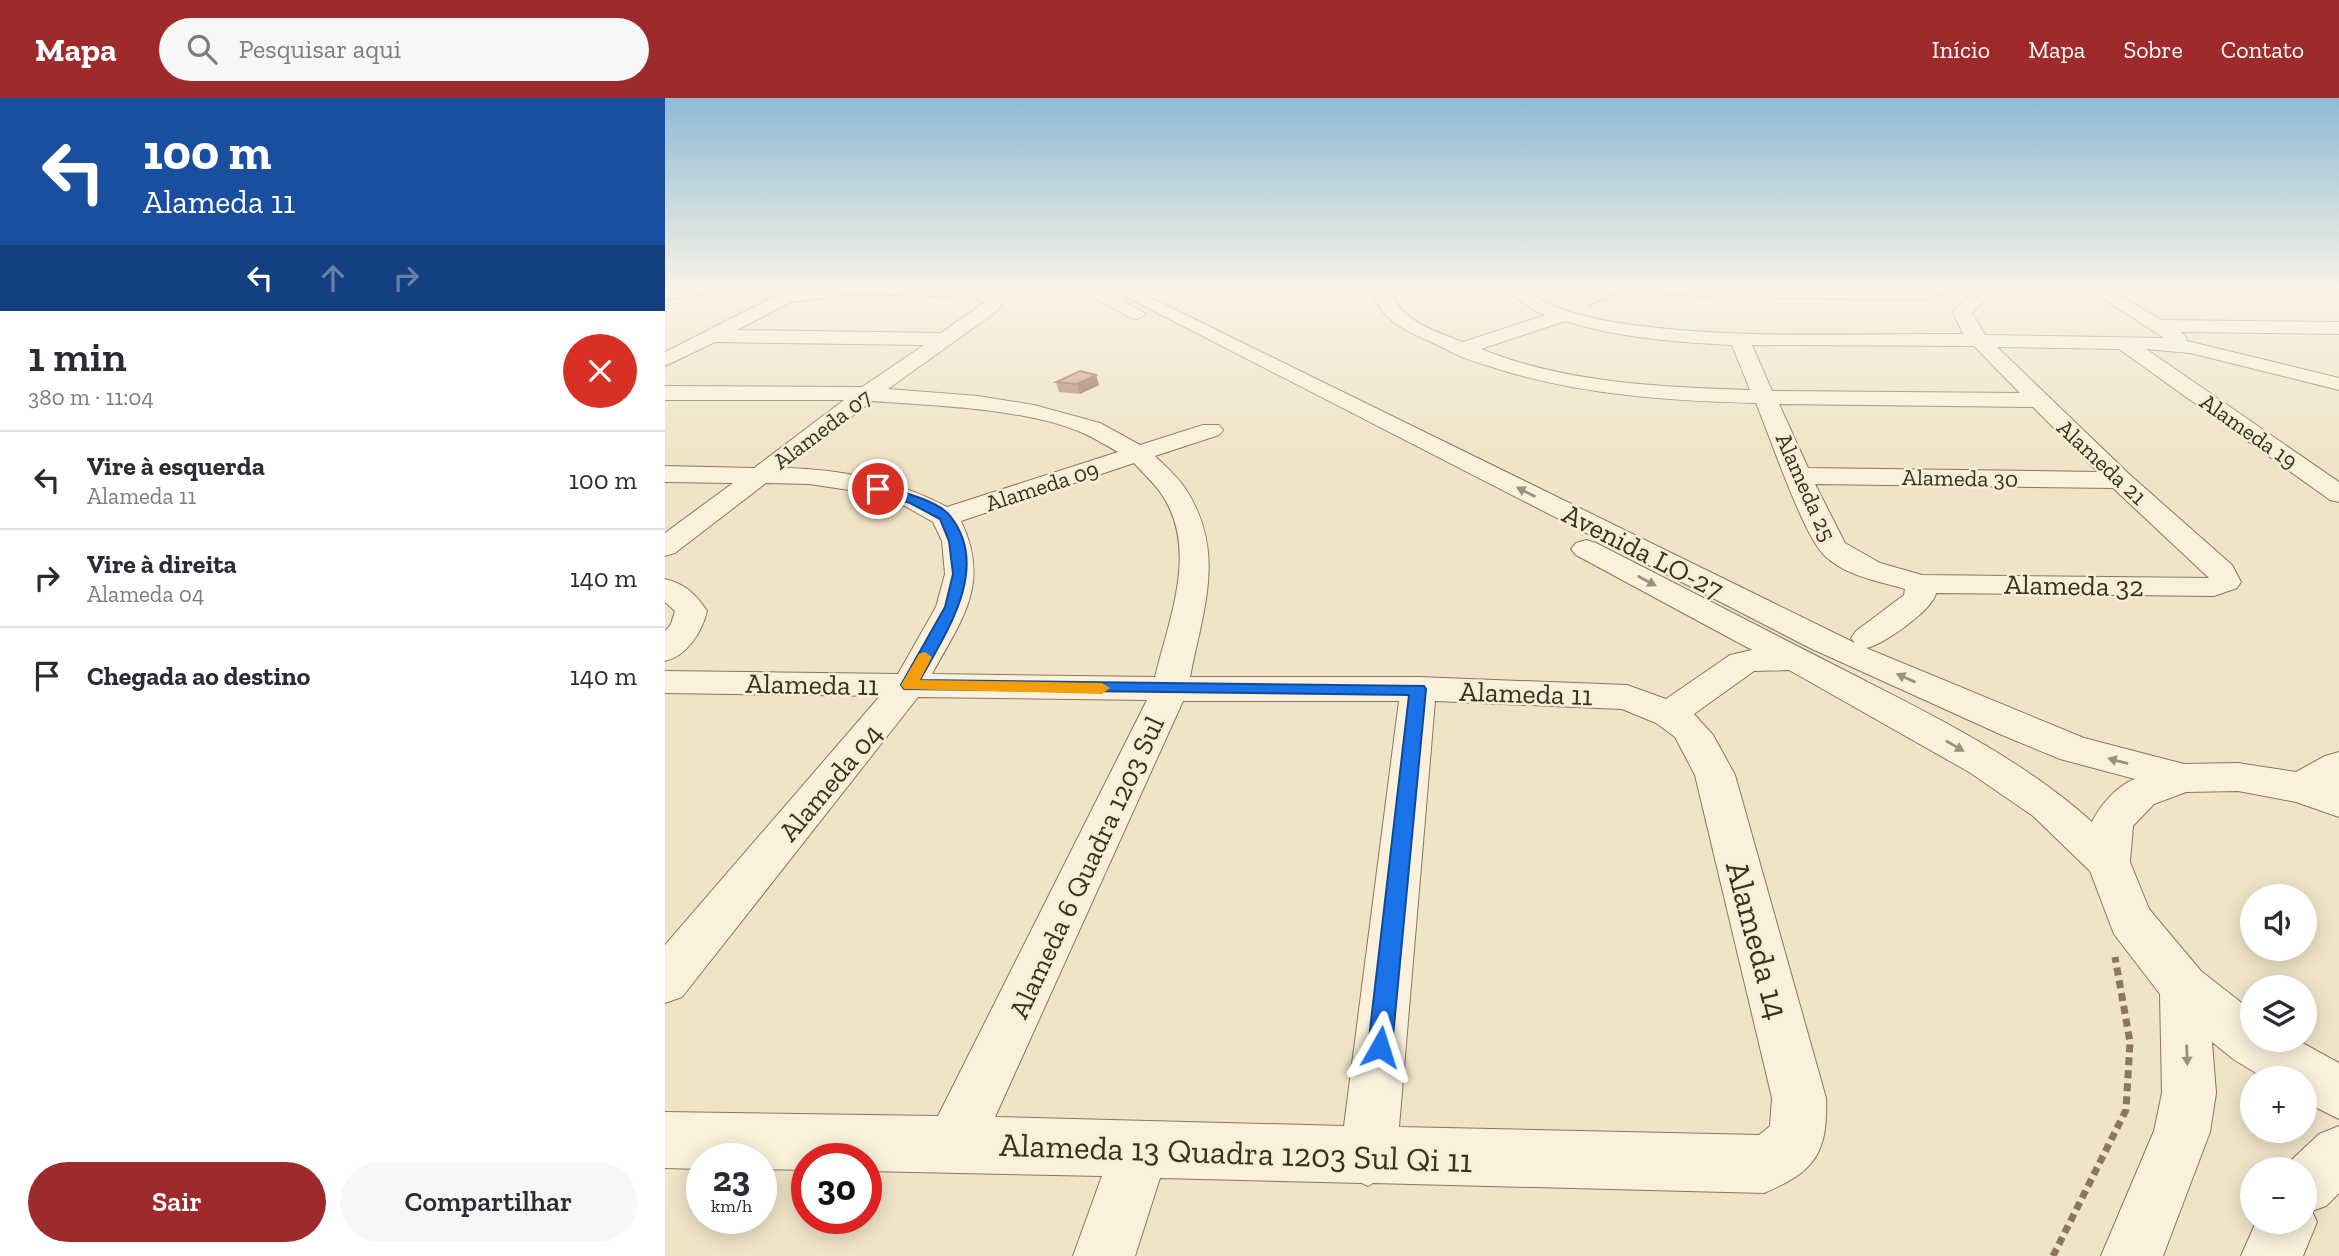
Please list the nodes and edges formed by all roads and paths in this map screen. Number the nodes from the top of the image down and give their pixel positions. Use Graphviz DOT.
graph roads {
  1 [pos="698,342"];
  2 [pos="944,342"];
  3 [pos="1190,342"];
  4 [pos="1226,342"];
  5 [pos="1442,342"];
  6 [pos="1483,342"];
  7 [pos="1740,342"];
  8 [pos="1981,342"];
  9 [pos="2078,342"];
  10 [pos="2181,342"];
  11 [pos="2124,343"];
  12 [pos="2190,347"];
  13 [pos="1459,350"];
  14 [pos="665,360"];
  15 [pos="2339,382"];
  16 [pos="665,393"];
  17 [pos="867,394"];
  18 [pos="1767,397"];
  19 [pos="2037,400"];
  20 [pos="1211,430"];
  21 [pos="1140,455"];
  22 [pos="665,474"];
  23 [pos="761,475"];
  24 [pos="1800,476"];
  25 [pos="2120,480"];
  26 [pos="2339,494"];
  27 [pos="945,517"];
  28 [pos="665,547"];
  29 [pos="2225,582"];
  30 [pos="1920,584"];
  31 [pos="665,588"];
  32 [pos="1860,646"];
  33 [pos="665,651"];
  34 [pos="1797,659"];
  35 [pos="665,682"];
  36 [pos="909,685"];
  37 [pos="1418,689"];
  38 [pos="1170,690"];
  39 [pos="1684,729"];
  40 [pos="2339,766"];
  41 [pos="2184,778"];
  42 [pos="2301,788"];
  43 [pos="2339,802"];
  44 [pos="2108,862"];
  45 [pos="2114,948"];
  46 [pos="665,981"];
  47 [pos="2184,987"];
  48 [pos="2339,1092"];
  49 [pos="1797,1139"];
  50 [pos="665,1140"];
  51 [pos="955,1143"];
  52 [pos="1140,1150"];
  53 [pos="2339,1154"];
  54 [pos="1368,1157"];
  55 [pos="2317,1174"];
  56 [pos="2282,1234"];
  57 [pos="1104,1256"];
  58 [pos="2053,1256"];
  59 [pos="2132,1256"];
  60 [pos="2272,1256"];
  1 -- 14 [label="street"];
  2 -- 17 [label="street, Alameda 07"];
  3 -- 34 [label="street, Avenida LO-27, one-way"];
  32 -- 4 [label="street, Avenida LO-27, one-way"];
  5 -- 13 [label="street"];
  6 -- 13 [label="street"];
  7 -- 18 [label="street, Alameda 25"];
  8 -- 19 [label="street, Alameda 21"];
  9 -- 11 [label="street"];
  10 -- 12 [label="street"];
  11 -- 12 [label="street"];
  11 -- 26 [label="street, Alameda 19"];
  12 -- 15 [label="street"];
  13 -- 18 [label="street"];
  16 -- 17 [label="street, Alameda 6 Quadra 1203 Sul"];
  17 -- 21 [label="street, Alameda 6 Quadra 1203 Sul"];
  17 -- 23 [label="street, Alameda 07"];
  18 -- 19 [label="street"];
  18 -- 24 [label="street, Alameda 25"];
  19 -- 25 [label="street, Alameda 21"];
  20 -- 21 [label="street, Alameda 09"];
  21 -- 27 [label="street, Alameda 09"];
  21 -- 38 [label="street, Alameda 6 Quadra 1203 Sul"];
  22 -- 23 [label="street"];
  23 -- 27 [label="street"];
  23 -- 28 [label="street, Alameda 07"];
  24 -- 25 [label="street, Alameda 30"];
  24 -- 30 [label="street, Alameda 25"];
  25 -- 29 [label="street, Alameda 21"];
  27 -- 36 [label="street, Alameda 04"];
  29 -- 30 [label="street, Alameda 32"];
  30 -- 32 [label="street"];
  31 -- 33 [label="street"];
  41 -- 32 [label="street, one-way"];
  34 -- 39 [label="street"];
  34 -- 44 [label="street, Avenida LO-27, one-way"];
  35 -- 36 [label="street, Alameda 11"];
  36 -- 38 [label="street, Alameda 11"];
  36 -- 46 [label="street, Alameda 04"];
  37 -- 38 [label="street, Alameda 11"];
  37 -- 39 [label="street, Alameda 11"];
  37 -- 54 [label="street"];
  38 -- 51 [label="street, Alameda 6 Quadra 1203 Sul"];
  39 -- 49 [label="street, Alameda 14"];
  40 -- 42 [label="street"];
  41 -- 42 [label="street"];
  41 -- 44 [label="street"];
  42 -- 43 [label="street"];
  44 -- 47 [label="street"];
  45 -- 58 [label="path"];
  47 -- 48 [label="street"];
  47 -- 59 [label="street, one-way"];
  49 -- 54 [label="street, Alameda 13 Quadra 1203 Sul Qi 11"];
  50 -- 51 [label="street, Alameda 13 Quadra 1203 Sul Qi 11"];
  51 -- 52 [label="street, Alameda 13 Quadra 1203 Sul Qi 11"];
  52 -- 54 [label="street, Alameda 13 Quadra 1203 Sul Qi 11"];
  52 -- 57 [label="street"];
  53 -- 55 [label="street"];
  56 -- 60 [label="street"];
}
